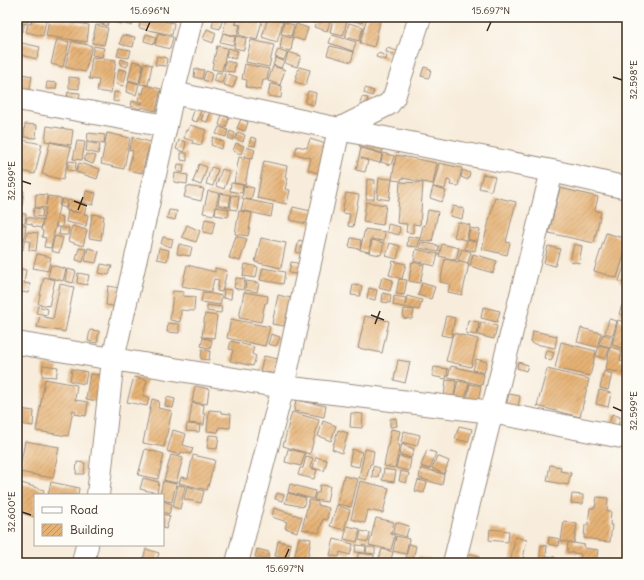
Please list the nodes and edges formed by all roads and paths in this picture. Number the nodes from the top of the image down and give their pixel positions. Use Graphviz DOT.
graph roads {
  1 [pos="192,17"];
  2 [pos="420,17"];
  3 [pos="172,93"];
  4 [pos="17,99"];
  5 [pos="166,126"];
  6 [pos="340,129"];
  7 [pos="552,171"];
  8 [pos="627,188"];
  9 [pos="17,342"];
  10 [pos="113,359"];
  11 [pos="283,386"];
  12 [pos="492,412"];
  13 [pos="627,438"];
  14 [pos="98,494"];
  15 [pos="87,546"];
  16 [pos="83,563"];
  17 [pos="237,563"];
  18 [pos="454,563"];
  1 -- 3 [label="street"];
  2 -- 6 [label="street"];
  3 -- 5 [label="street"];
  3 -- 6 [label="street"];
  4 -- 5 [label="street"];
  5 -- 10 [label="street"];
  6 -- 7 [label="street"];
  6 -- 11 [label="street"];
  7 -- 8 [label="street"];
  7 -- 12 [label="street"];
  9 -- 10 [label="street"];
  10 -- 11 [label="street"];
  10 -- 14 [label="street"];
  11 -- 12 [label="street"];
  11 -- 17 [label="street"];
  12 -- 13 [label="street"];
  12 -- 18 [label="street"];
  15 -- 16 [label="street"];
}
